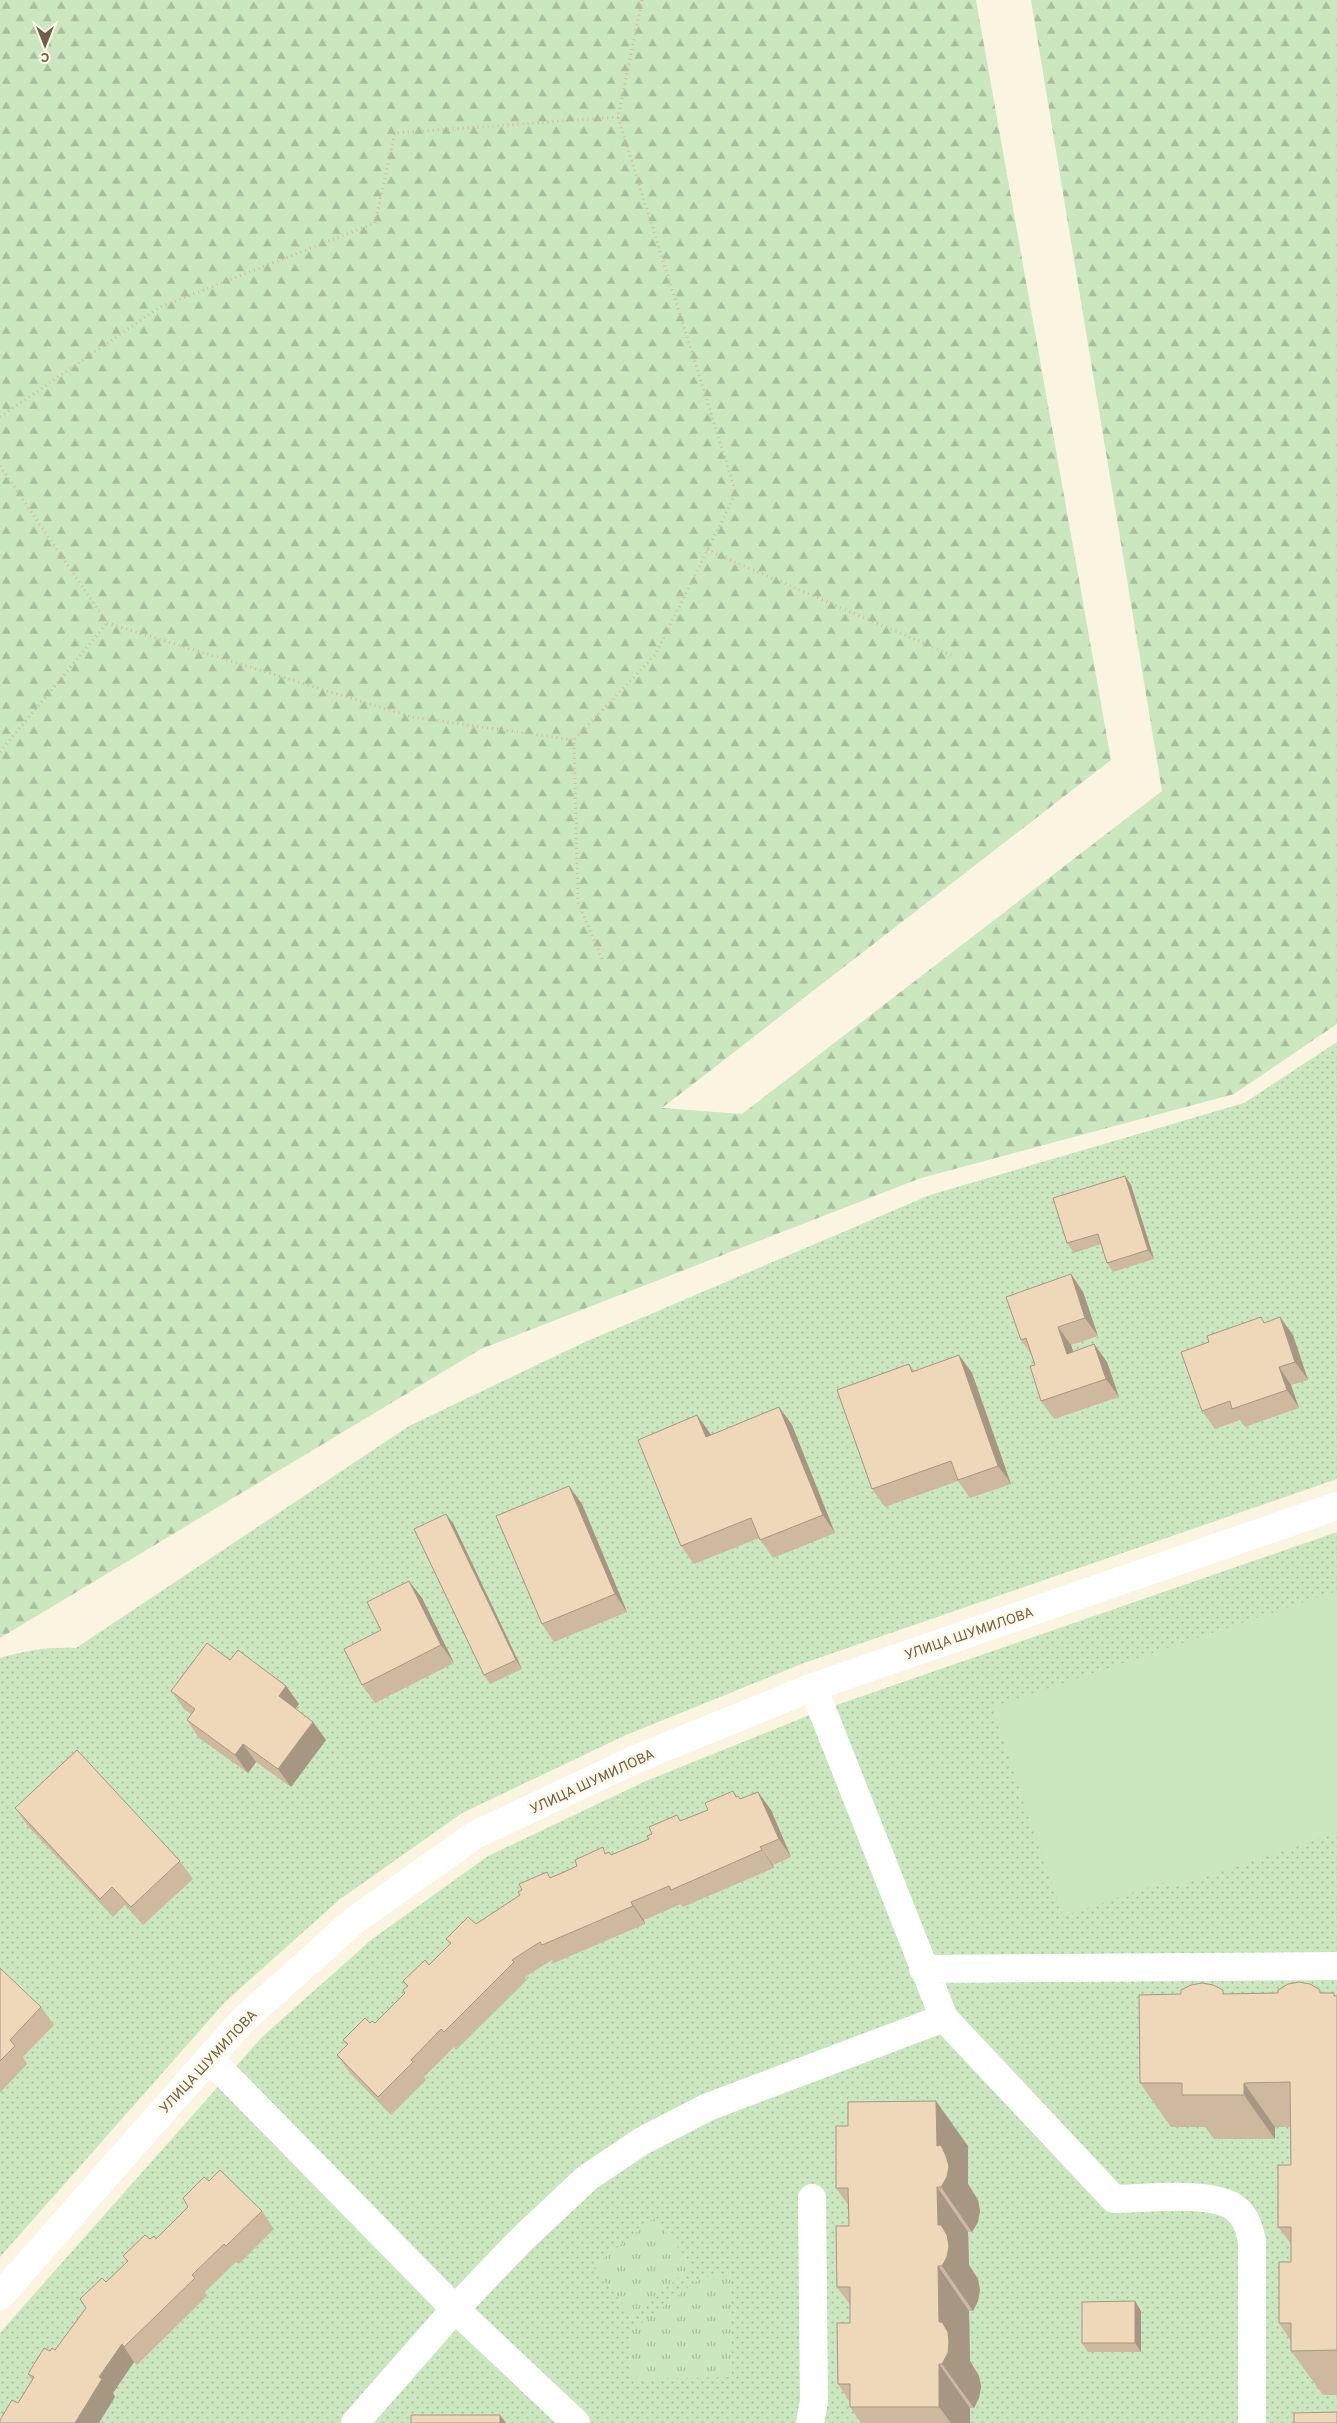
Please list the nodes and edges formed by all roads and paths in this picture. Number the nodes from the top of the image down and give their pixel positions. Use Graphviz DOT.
graph roads {
  1 [pos="642,0"];
  2 [pos="618,117"];
  3 [pos="0,417"];
  4 [pos="0,466"];
  5 [pos="707,550"];
  6 [pos="107,623"];
  7 [pos="951,655"];
  8 [pos="574,740"];
  9 [pos="0,752"];
  10 [pos="602,959"];
  11 [pos="1337,1506"];
  12 [pos="813,1687"];
  13 [pos="1337,1966"];
  14 [pos="923,1969"];
  15 [pos="944,2018"];
  16 [pos="209,2058"];
  17 [pos="812,2198"];
  18 [pos="0,2296"];
  19 [pos="455,2309"];
  20 [pos="355,2423"];
  21 [pos="576,2423"];
  22 [pos="810,2423"];
  23 [pos="1252,2423"];
  1 -- 2 [label="path"];
  2 -- 3 [label="path"];
  2 -- 5 [label="path"];
  4 -- 6 [label="path"];
  5 -- 7 [label="path"];
  5 -- 8 [label="path"];
  6 -- 8 [label="path"];
  6 -- 9 [label="path"];
  8 -- 10 [label="path"];
  11 -- 12 [label="street, УЛИЦА ШУМИЛОВА"];
  12 -- 14 [label="street"];
  12 -- 16 [label="street, УЛИЦА ШУМИЛОВА"];
  13 -- 14 [label="street"];
  14 -- 15 [label="street"];
  15 -- 19 [label="street"];
  15 -- 23 [label="street"];
  16 -- 18 [label="street, УЛИЦА ШУМИЛОВА"];
  16 -- 19 [label="street"];
  17 -- 22 [label="street"];
  19 -- 20 [label="street"];
  19 -- 21 [label="street"];
}
